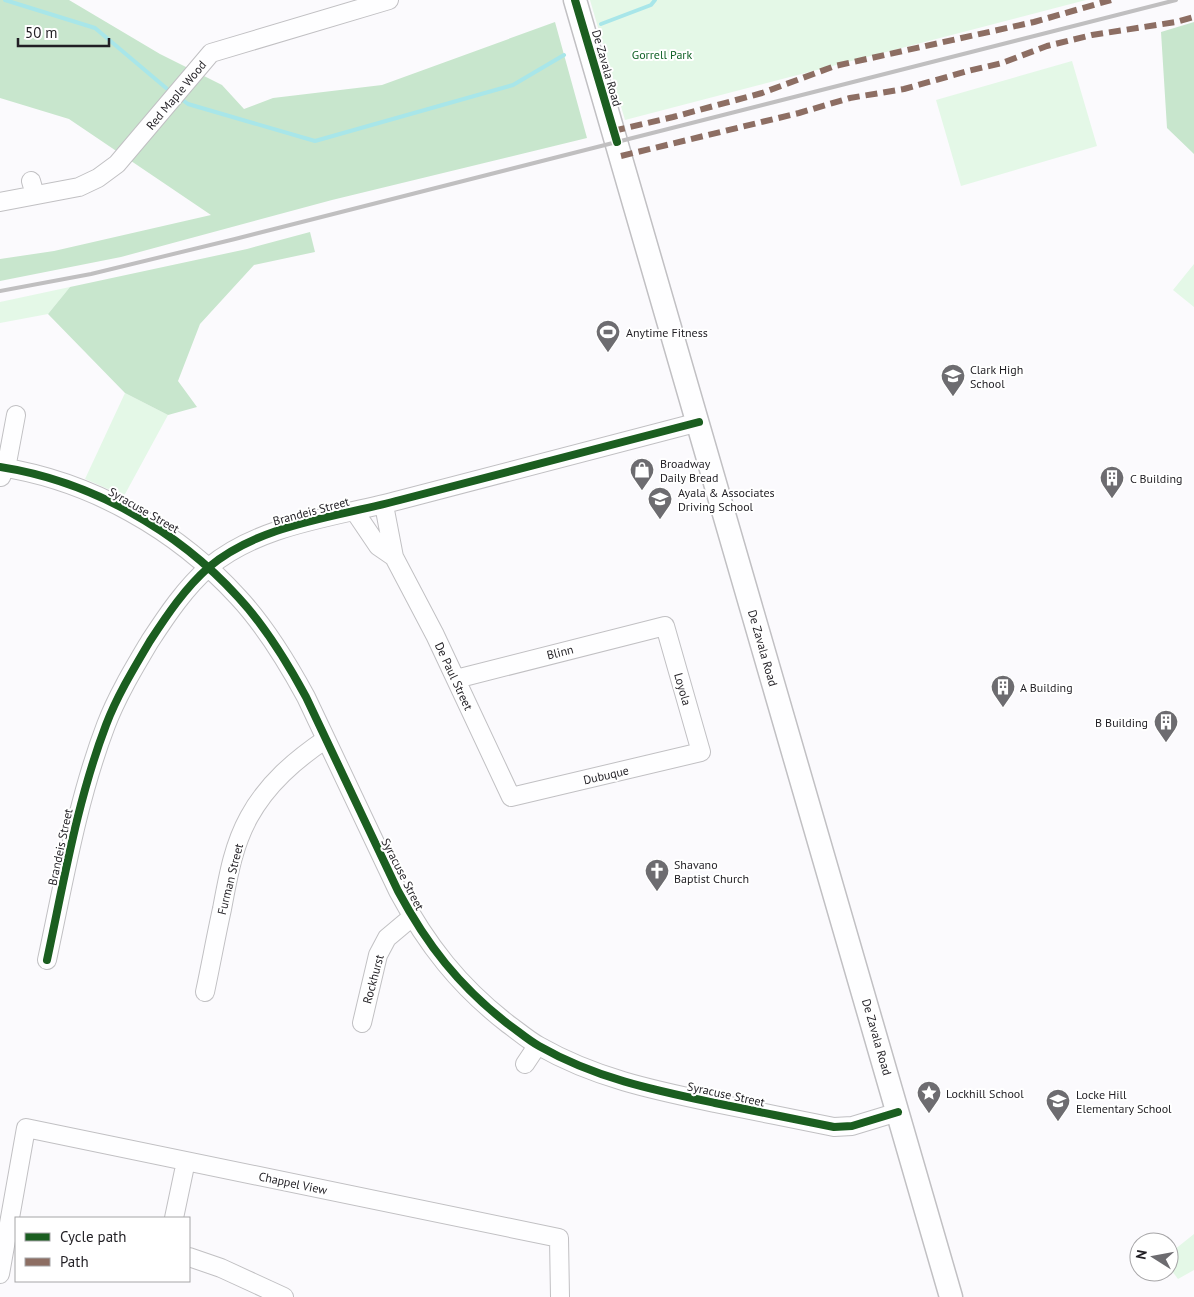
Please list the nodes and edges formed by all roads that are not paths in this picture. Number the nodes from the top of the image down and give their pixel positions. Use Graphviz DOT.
graph roads {
  1 [pos="389,0"];
  2 [pos="575,0"];
  3 [pos="0,202"];
  4 [pos="16,415"];
  5 [pos="699,422"];
  6 [pos="2,472"];
  7 [pos="384,504"];
  8 [pos="355,512"];
  9 [pos="394,557"];
  10 [pos="208,568"];
  11 [pos="665,626"];
  12 [pos="456,679"];
  13 [pos="326,739"];
  14 [pos="701,752"];
  15 [pos="511,797"];
  16 [pos="412,917"];
  17 [pos="48,960"];
  18 [pos="206,992"];
  19 [pos="362,1023"];
  20 [pos="538,1046"];
  21 [pos="525,1064"];
  22 [pos="898,1112"];
  23 [pos="186,1161"];
  24 [pos="174,1217"];
  25 [pos="190,1256"];
  26 [pos="0,1274"];
  27 [pos="284,1297"];
  28 [pos="560,1297"];
  29 [pos="952,1297"];
  1 -- 3 [label="street, Red Maple Wood"];
  2 -- 5 [label="main road, De Zavala Road"];
  4 -- 6 [label="street"];
  5 -- 7 [label="street, Brandeis Street"];
  5 -- 22 [label="main road, De Zavala Road"];
  6 -- 10 [label="street, Syracuse Street"];
  7 -- 8 [label="street, Brandeis Street"];
  7 -- 9 [label="street, De Paul Street"];
  8 -- 9 [label="street, De Paul Street"];
  8 -- 10 [label="street, Brandeis Street"];
  9 -- 12 [label="street, De Paul Street"];
  10 -- 13 [label="street, Syracuse Street"];
  10 -- 17 [label="street, Brandeis Street"];
  11 -- 12 [label="street, Blinn"];
  11 -- 14 [label="street, Loyola"];
  12 -- 15 [label="street, De Paul Street"];
  13 -- 16 [label="street, Syracuse Street"];
  13 -- 18 [label="street, Furman Street"];
  14 -- 15 [label="street, Dubuque"];
  16 -- 19 [label="street, Rockhurst"];
  16 -- 20 [label="street, Syracuse Street"];
  20 -- 21 [label="street"];
  20 -- 22 [label="street, Syracuse Street"];
  22 -- 29 [label="main road, De Zavala Road"];
  23 -- 24 [label="street"];
  23 -- 26 [label="street, Chappel View"];
  23 -- 28 [label="street, Chappel View"];
  25 -- 27 [label="street"];
}
